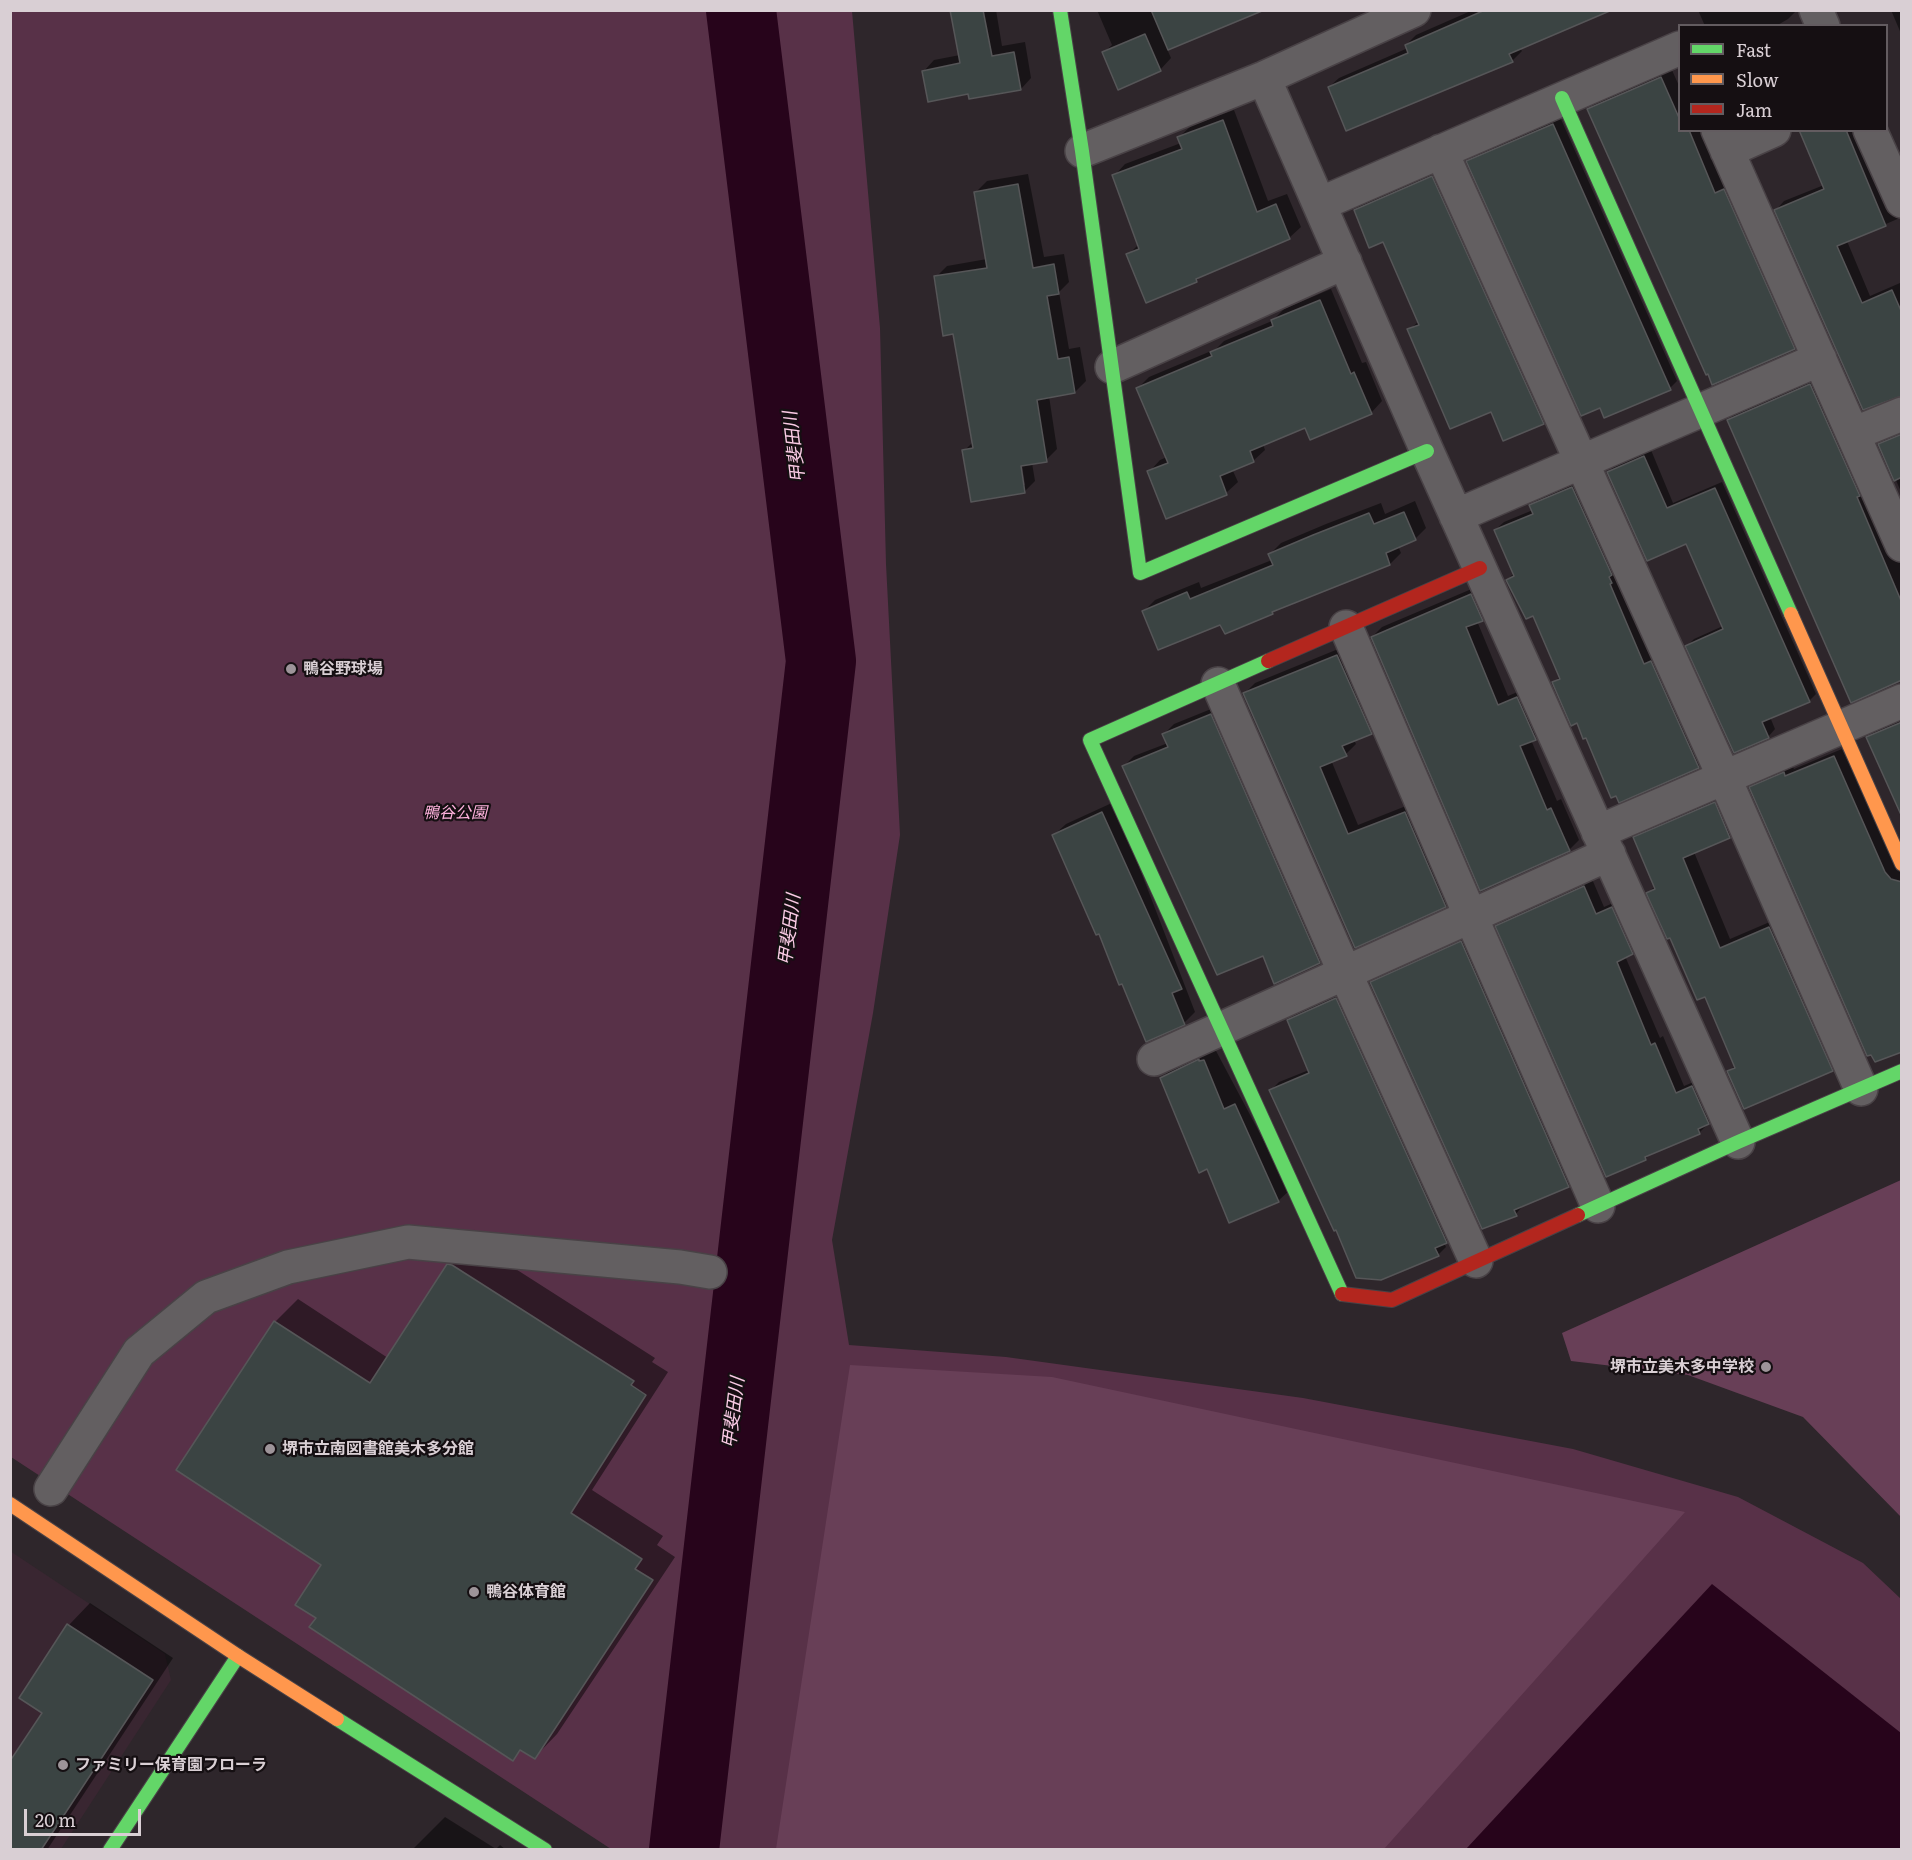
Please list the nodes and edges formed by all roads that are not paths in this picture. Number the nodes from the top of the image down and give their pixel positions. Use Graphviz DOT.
graph roads {
  1 [pos="1060,10"];
  2 [pos="1414,10"];
  3 [pos="1816,10"];
  4 [pos="1822,24"];
  5 [pos="1678,49"];
  6 [pos="1264,78"];
  7 [pos="1562,98"];
  8 [pos="1765,132"];
  9 [pos="1871,132"];
  10 [pos="1723,141"];
  11 [pos="1082,150"];
  12 [pos="1441,151"];
  13 [pos="1902,201"];
  14 [pos="1320,204"];
  15 [pos="1345,262"];
  16 [pos="1820,359"];
  17 [pos="1112,367"];
  18 [pos="1701,410"];
  19 [pos="1902,414"];
  20 [pos="1853,434"];
  21 [pos="1427,451"];
  22 [pos="1581,463"];
  23 [pos="1456,516"];
  24 [pos="1902,545"];
  25 [pos="1480,568"];
  26 [pos="1346,627"];
  27 [pos="1218,684"];
  28 [pos="1902,701"];
  29 [pos="1842,727"];
  30 [pos="1724,777"];
  31 [pos="1603,843"];
  32 [pos="1902,864"];
  33 [pos="1471,917"];
  34 [pos="1345,973"];
  35 [pos="1221,1029"];
  36 [pos="1154,1059"];
  37 [pos="1902,1071"];
  38 [pos="1861,1089"];
  39 [pos="1738,1142"];
  40 [pos="1598,1206"];
  41 [pos="1476,1261"];
  42 [pos="710,1272"];
  43 [pos="51,1489"];
  44 [pos="10,1504"];
  45 [pos="238,1656"];
  46 [pos="110,1850"];
  47 [pos="546,1850"];
  1 -- 11 [label="street"];
  2 -- 6 [label="street"];
  3 -- 4 [label="street"];
  5 -- 7 [label="street"];
  6 -- 11 [label="street"];
  6 -- 14 [label="street"];
  7 -- 12 [label="street"];
  7 -- 18 [label="street"];
  8 -- 10 [label="street"];
  9 -- 13 [label="street"];
  10 -- 16 [label="street"];
  11 -- 17 [label="street"];
  12 -- 14 [label="street"];
  12 -- 22 [label="street"];
  14 -- 15 [label="street"];
  15 -- 17 [label="street"];
  15 -- 21 [label="street"];
  16 -- 18 [label="street"];
  16 -- 20 [label="street"];
  17 -- 21 [label="street"];
  18 -- 22 [label="street"];
  18 -- 29 [label="street"];
  19 -- 20 [label="street"];
  20 -- 24 [label="street"];
  21 -- 23 [label="street"];
  22 -- 23 [label="street"];
  22 -- 30 [label="street"];
  23 -- 25 [label="street"];
  25 -- 26 [label="street"];
  25 -- 31 [label="street"];
  26 -- 27 [label="street"];
  26 -- 33 [label="street"];
  27 -- 34 [label="street"];
  27 -- 35 [label="street"];
  28 -- 29 [label="street"];
  29 -- 30 [label="street"];
  29 -- 32 [label="street"];
  30 -- 31 [label="street"];
  30 -- 38 [label="street"];
  31 -- 33 [label="street"];
  31 -- 39 [label="street"];
  33 -- 34 [label="street"];
  33 -- 40 [label="street"];
  34 -- 35 [label="street"];
  34 -- 41 [label="street"];
  35 -- 36 [label="street"];
  35 -- 41 [label="street"];
  37 -- 38 [label="street"];
  38 -- 39 [label="street"];
  39 -- 40 [label="street"];
  40 -- 41 [label="street"];
  42 -- 43 [label="street"];
  44 -- 45 [label="street"];
  45 -- 46 [label="street"];
  45 -- 47 [label="street"];
}
